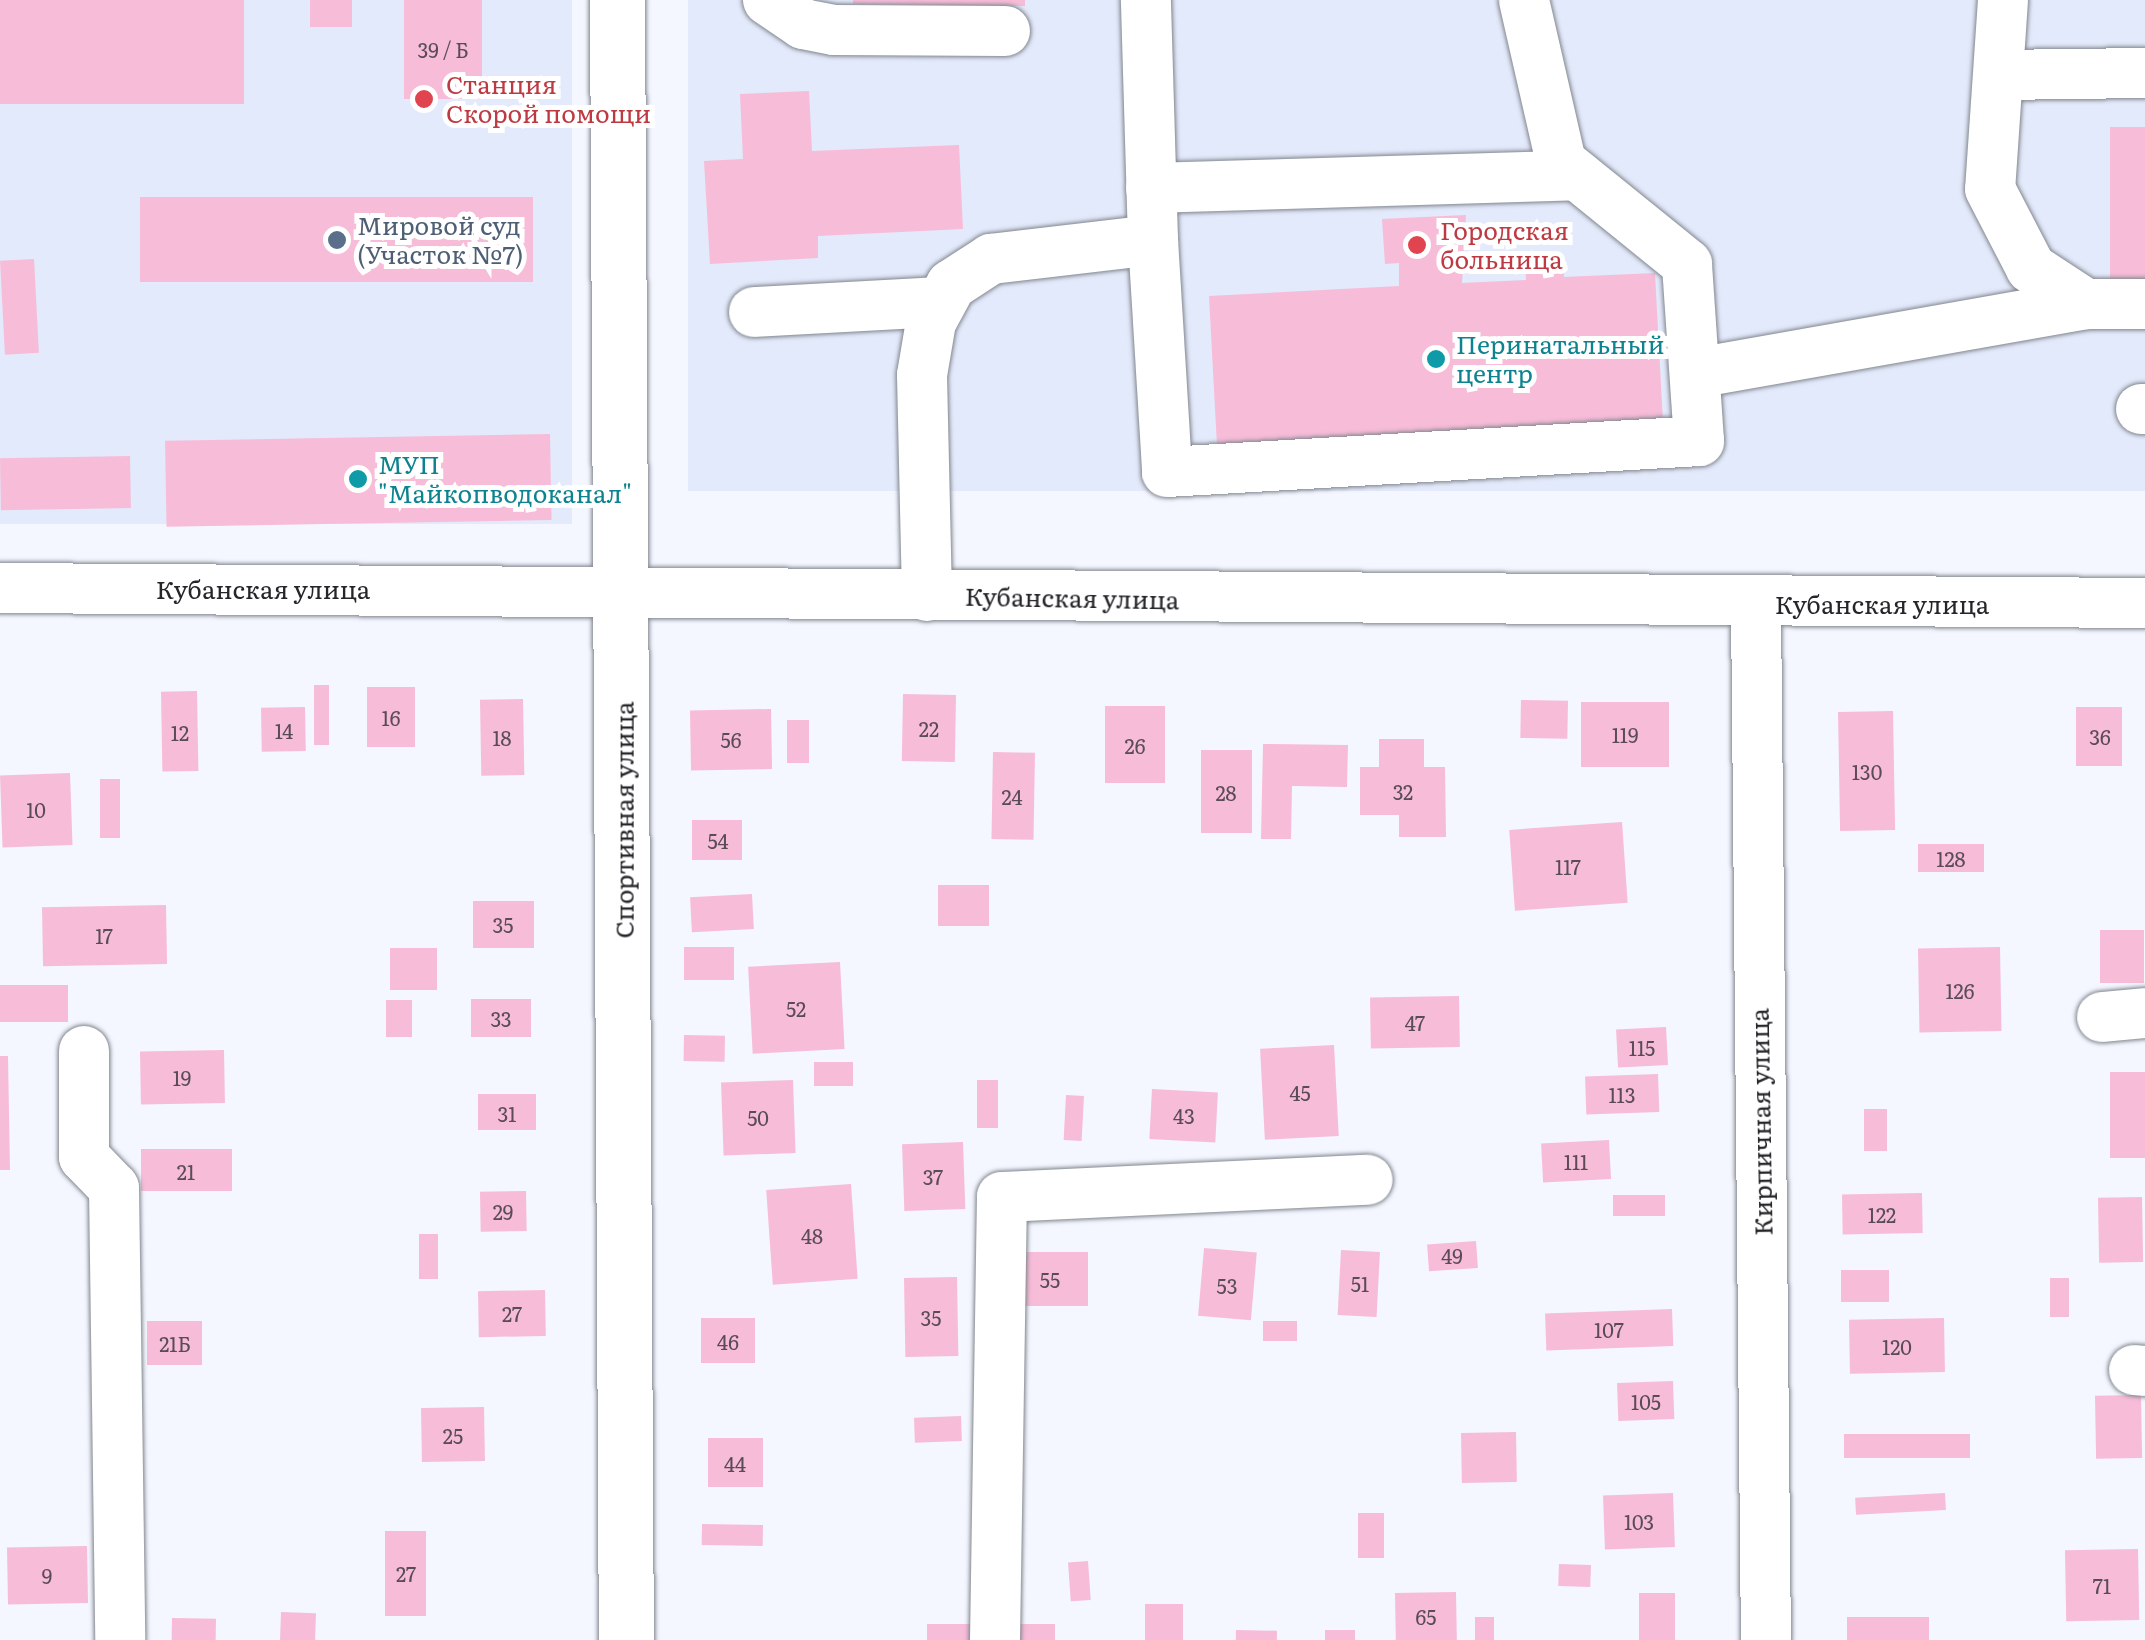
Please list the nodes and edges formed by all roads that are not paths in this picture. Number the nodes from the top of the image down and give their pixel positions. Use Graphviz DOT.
graph roads {
  1 [pos="617,0"];
  2 [pos="768,0"];
  3 [pos="1146,0"];
  4 [pos="1524,0"];
  5 [pos="2003,0"];
  6 [pos="1005,30"];
  7 [pos="2145,73"];
  8 [pos="1999,75"];
  9 [pos="1577,175"];
  10 [pos="1151,188"];
  11 [pos="1153,240"];
  12 [pos="938,302"];
  13 [pos="2086,304"];
  14 [pos="2145,304"];
  15 [pos="754,312"];
  16 [pos="1696,373"];
  17 [pos="0,588"];
  18 [pos="620,591"];
  19 [pos="928,596"];
  20 [pos="2145,604"];
  21 [pos="1756,605"];
  22 [pos="84,1051"];
  23 [pos="1368,1180"];
  24 [pos="120,1640"];
  25 [pos="626,1640"];
  26 [pos="994,1640"];
  27 [pos="1766,1640"];
  1 -- 18 [label="main road, Спортивная улица"];
  2 -- 6 [label="street"];
  3 -- 10 [label="street"];
  4 -- 9 [label="street"];
  5 -- 8 [label="street"];
  7 -- 8 [label="street"];
  8 -- 13 [label="street"];
  9 -- 10 [label="street"];
  9 -- 16 [label="street"];
  10 -- 11 [label="street"];
  11 -- 12 [label="street"];
  11 -- 16 [label="street"];
  12 -- 15 [label="street"];
  12 -- 19 [label="street"];
  13 -- 14 [label="street"];
  13 -- 16 [label="street"];
  17 -- 18 [label="street, Кубанская улица"];
  18 -- 19 [label="street, Кубанская улица"];
  18 -- 25 [label="main road, Спортивная улица"];
  19 -- 21 [label="street, Кубанская улица"];
  20 -- 21 [label="street, Кубанская улица"];
  21 -- 27 [label="street, Кирпичная улица"];
  22 -- 24 [label="street"];
  23 -- 26 [label="street"];
}
